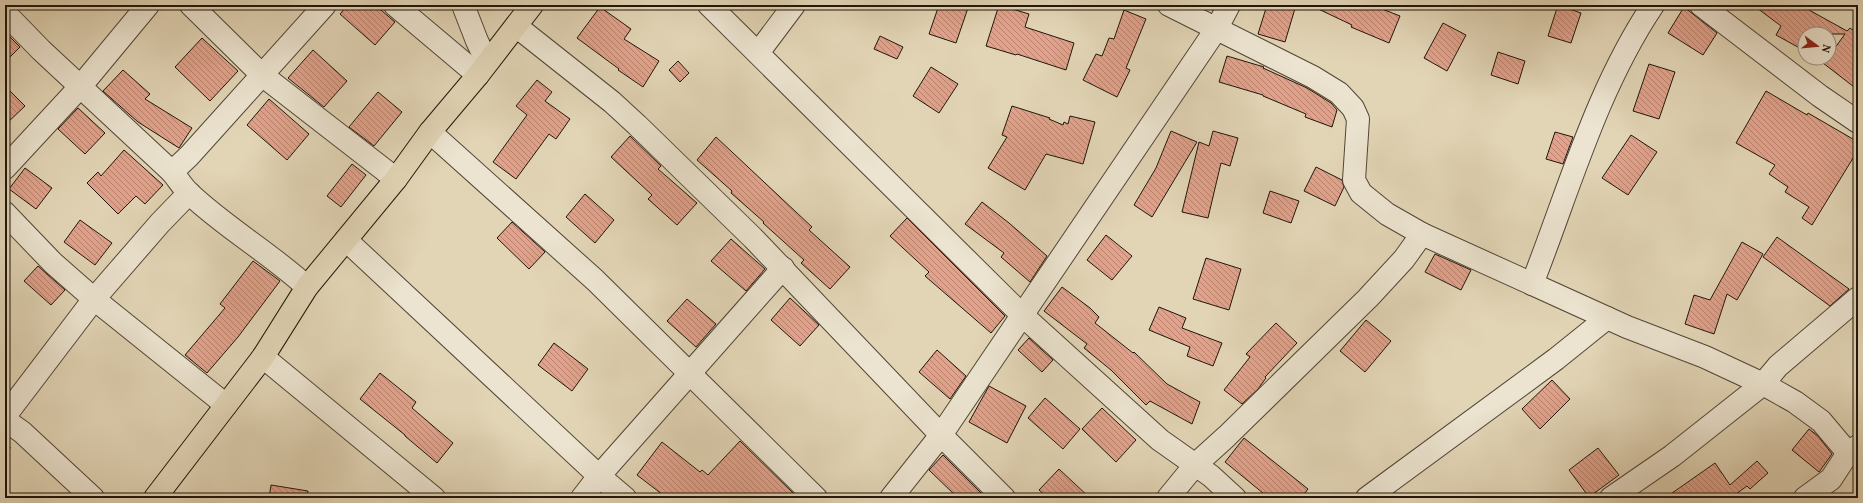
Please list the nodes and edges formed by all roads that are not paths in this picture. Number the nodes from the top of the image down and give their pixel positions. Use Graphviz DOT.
graph roads {
  1 [pos="148,5"];
  2 [pos="190,5"];
  3 [pos="325,5"];
  4 [pos="395,5"];
  5 [pos="463,5"];
  6 [pos="532,5"];
  7 [pos="709,5"];
  8 [pos="794,5"];
  9 [pos="1169,5"];
  10 [pos="1229,5"];
  11 [pos="1653,5"];
  12 [pos="1701,5"];
  13 [pos="5,13"];
  14 [pos="516,26"];
  15 [pos="1217,28"];
  16 [pos="758,53"];
  17 [pos="483,69"];
  18 [pos="262,75"];
  19 [pos="80,87"];
  20 [pos="1858,122"];
  21 [pos="430,132"];
  22 [pos="5,168"];
  23 [pos="172,172"];
  24 [pos="396,179"];
  25 [pos="189,193"];
  26 [pos="5,213"];
  27 [pos="1422,234"];
  28 [pos="346,240"];
  29 [pos="783,268"];
  30 [pos="1532,284"];
  31 [pos="307,287"];
  32 [pos="1858,298"];
  33 [pos="94,299"];
  34 [pos="1022,315"];
  35 [pos="1607,318"];
  36 [pos="263,357"];
  37 [pos="689,374"];
  38 [pos="1762,384"];
  39 [pos="226,405"];
  40 [pos="5,416"];
  41 [pos="5,420"];
  42 [pos="941,435"];
  43 [pos="1853,450"];
  44 [pos="1195,465"];
  45 [pos="599,476"];
  46 [pos="93,498"];
  47 [pos="155,498"];
  48 [pos="434,498"];
  49 [pos="582,498"];
  50 [pos="625,498"];
  51 [pos="816,498"];
  52 [pos="891,498"];
  53 [pos="1004,498"];
  54 [pos="1168,498"];
  55 [pos="1235,498"];
  56 [pos="1367,498"];
  57 [pos="1611,498"];
  58 [pos="1805,498"];
  1 -- 19 [label="street"];
  2 -- 18 [label="street"];
  3 -- 18 [label="street"];
  4 -- 17 [label="street"];
  5 -- 17 [label="street"];
  6 -- 14 [label="main road"];
  7 -- 16 [label="street"];
  8 -- 16 [label="street"];
  9 -- 15 [label="street"];
  10 -- 15 [label="street"];
  11 -- 30 [label="street"];
  12 -- 20 [label="street"];
  13 -- 19 [label="street"];
  14 -- 17 [label="main road"];
  14 -- 29 [label="street"];
  15 -- 27 [label="street"];
  15 -- 34 [label="street"];
  16 -- 34 [label="street"];
  17 -- 21 [label="main road"];
  18 -- 23 [label="street"];
  18 -- 24 [label="street"];
  19 -- 22 [label="street"];
  19 -- 23 [label="street"];
  21 -- 24 [label="main road"];
  21 -- 37 [label="street"];
  23 -- 25 [label="street"];
  24 -- 28 [label="main road"];
  25 -- 31 [label="street"];
  25 -- 33 [label="street"];
  26 -- 33 [label="street"];
  27 -- 30 [label="street"];
  27 -- 44 [label="street"];
  28 -- 31 [label="main road"];
  28 -- 45 [label="street"];
  29 -- 37 [label="street"];
  29 -- 42 [label="street"];
  30 -- 35 [label="street"];
  31 -- 36 [label="main road"];
  32 -- 38 [label="street"];
  33 -- 39 [label="street"];
  33 -- 40 [label="street"];
  34 -- 42 [label="street"];
  34 -- 44 [label="street"];
  35 -- 38 [label="street"];
  35 -- 56 [label="street"];
  36 -- 39 [label="main road"];
  36 -- 48 [label="street"];
  37 -- 45 [label="street"];
  37 -- 51 [label="street"];
  38 -- 43 [label="street"];
  38 -- 57 [label="street"];
  39 -- 47 [label="main road"];
  41 -- 46 [label="street"];
  42 -- 52 [label="street"];
  42 -- 53 [label="street"];
  43 -- 58 [label="street"];
  44 -- 54 [label="street"];
  44 -- 55 [label="street"];
  45 -- 49 [label="street"];
  45 -- 50 [label="street"];
}
